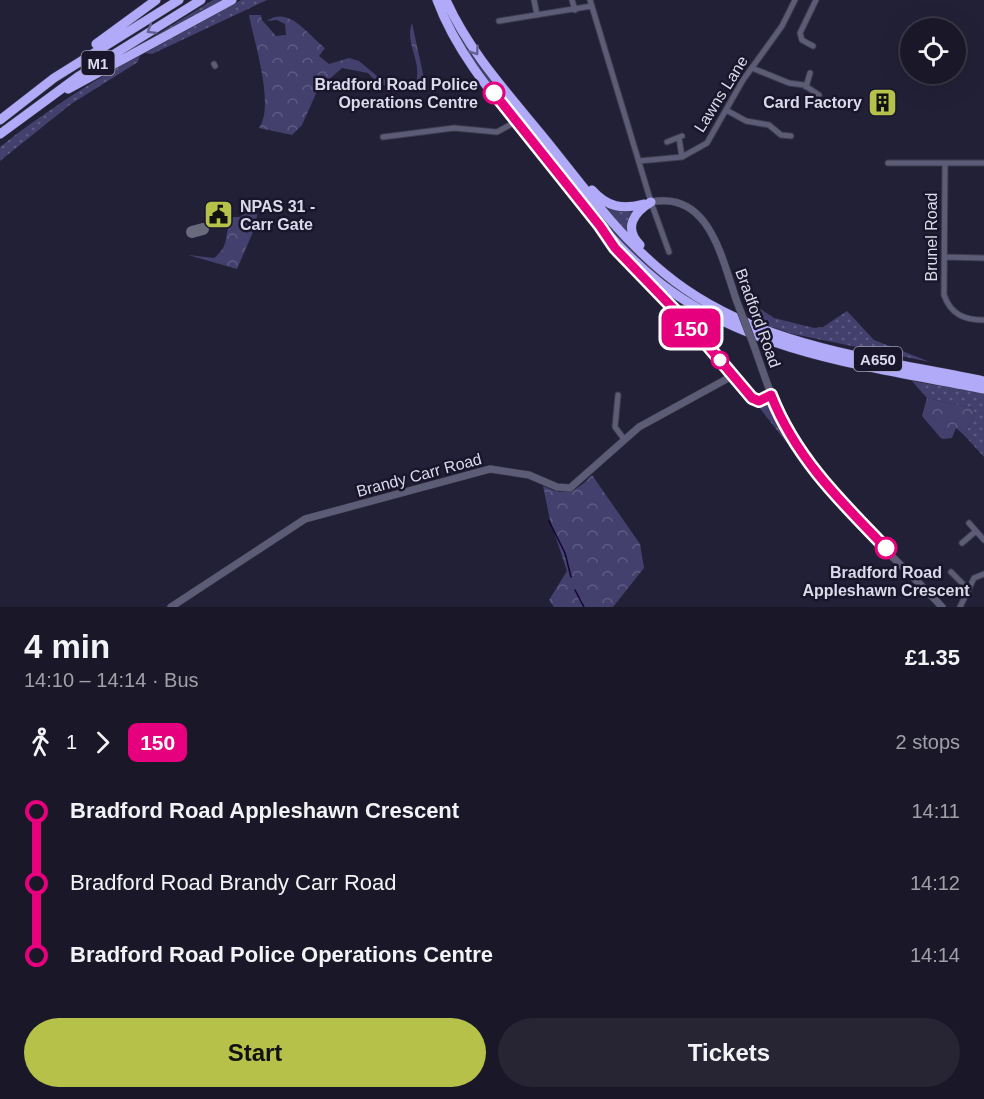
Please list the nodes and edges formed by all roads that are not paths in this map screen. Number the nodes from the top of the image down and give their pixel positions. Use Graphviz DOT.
graph roads {
  1 [pos="156,0"];
  2 [pos="179,0"];
  3 [pos="201,0"];
  4 [pos="232,0"];
  5 [pos="437,0"];
  6 [pos="446,0"];
  7 [pos="534,0"];
  8 [pos="572,0"];
  9 [pos="795,0"];
  10 [pos="816,0"];
  11 [pos="591,3"];
  12 [pos="575,10"];
  13 [pos="537,15"];
  14 [pos="499,21"];
  15 [pos="813,46"];
  16 [pos="752,68"];
  17 [pos="810,73"];
  18 [pos="54,78"];
  19 [pos="495,79"];
  20 [pos="806,87"];
  21 [pos="819,95"];
  22 [pos="33,109"];
  23 [pos="507,110"];
  24 [pos="728,111"];
  25 [pos="0,120"];
  26 [pos="516,123"];
  27 [pos="505,129"];
  28 [pos="0,134"];
  29 [pos="791,136"];
  30 [pos="383,137"];
  31 [pos="668,142"];
  32 [pos="682,157"];
  33 [pos="639,161"];
  34 [pos="888,163"];
  35 [pos="945,163"];
  36 [pos="984,163"];
  37 [pos="574,175"];
  38 [pos="651,202"];
  39 [pos="600,226"];
  40 [pos="669,252"];
  41 [pos="945,257"];
  42 [pos="984,258"];
  43 [pos="713,307"];
  44 [pos="674,309"];
  45 [pos="984,320"];
  46 [pos="734,375"];
  47 [pos="984,381"];
  48 [pos="984,389"];
  49 [pos="618,395"];
  50 [pos="771,395"];
  51 [pos="624,439"];
  52 [pos="969,524"];
  53 [pos="976,531"];
  54 [pos="984,540"];
  55 [pos="962,543"];
  56 [pos="951,572"];
  57 [pos="984,574"];
  58 [pos="968,589"];
  59 [pos="171,607"];
  60 [pos="942,607"];
  61 [pos="960,607"];
  1 -- 18 [label="highway"];
  2 -- 18 [label="highway, M1"];
  3 -- 22 [label="highway, M1, one-way"];
  4 -- 22 [label="highway"];
  5 -- 23 [label="highway, A650"];
  6 -- 19 [label="highway, A650, one-way"];
  7 -- 13 [label="street"];
  8 -- 12 [label="street"];
  9 -- 16 [label="street, Lawns Lane"];
  10 -- 15 [label="street"];
  11 -- 12 [label="street"];
  11 -- 33 [label="street"];
  12 -- 13 [label="street"];
  13 -- 14 [label="street"];
  16 -- 20 [label="street"];
  16 -- 24 [label="street, Lawns Lane"];
  17 -- 20 [label="street"];
  18 -- 25 [label="highway, M1"];
  19 -- 26 [label="street"];
  19 -- 37 [label="highway, A650"];
  20 -- 21 [label="street"];
  22 -- 28 [label="highway, M1"];
  23 -- 26 [label="highway, A650"];
  23 -- 27 [label="street"];
  24 -- 29 [label="street"];
  24 -- 32 [label="street, Lawns Lane"];
  26 -- 27 [label="street"];
  26 -- 39 [label="highway, A650"];
  27 -- 30 [label="street"];
  31 -- 32 [label="street"];
  32 -- 33 [label="street, Lawns Lane"];
  33 -- 38 [label="street"];
  34 -- 35 [label="street"];
  35 -- 36 [label="street"];
  35 -- 41 [label="street, Brunel Road"];
  37 -- 38 [label="highway"];
  37 -- 43 [label="highway, A650"];
  38 -- 40 [label="street"];
  38 -- 43 [label="highway"];
  38 -- 50 [label="street, Bradford Road, bridge"];
  39 -- 44 [label="highway"];
  39 -- 48 [label="highway, A650"];
  41 -- 42 [label="street"];
  41 -- 45 [label="street, Brunel Road"];
  43 -- 47 [label="highway, A650"];
  44 -- 46 [label="street"];
  46 -- 50 [label="street"];
  46 -- 51 [label="street, Brandy Carr Road"];
  49 -- 51 [label="street"];
  50 -- 60 [label="street, Bradford Road"];
  51 -- 59 [label="street, Brandy Carr Road"];
  52 -- 53 [label="street"];
  53 -- 54 [label="street"];
  53 -- 55 [label="street"];
  56 -- 58 [label="street"];
  57 -- 58 [label="street"];
  58 -- 61 [label="street"];
}
